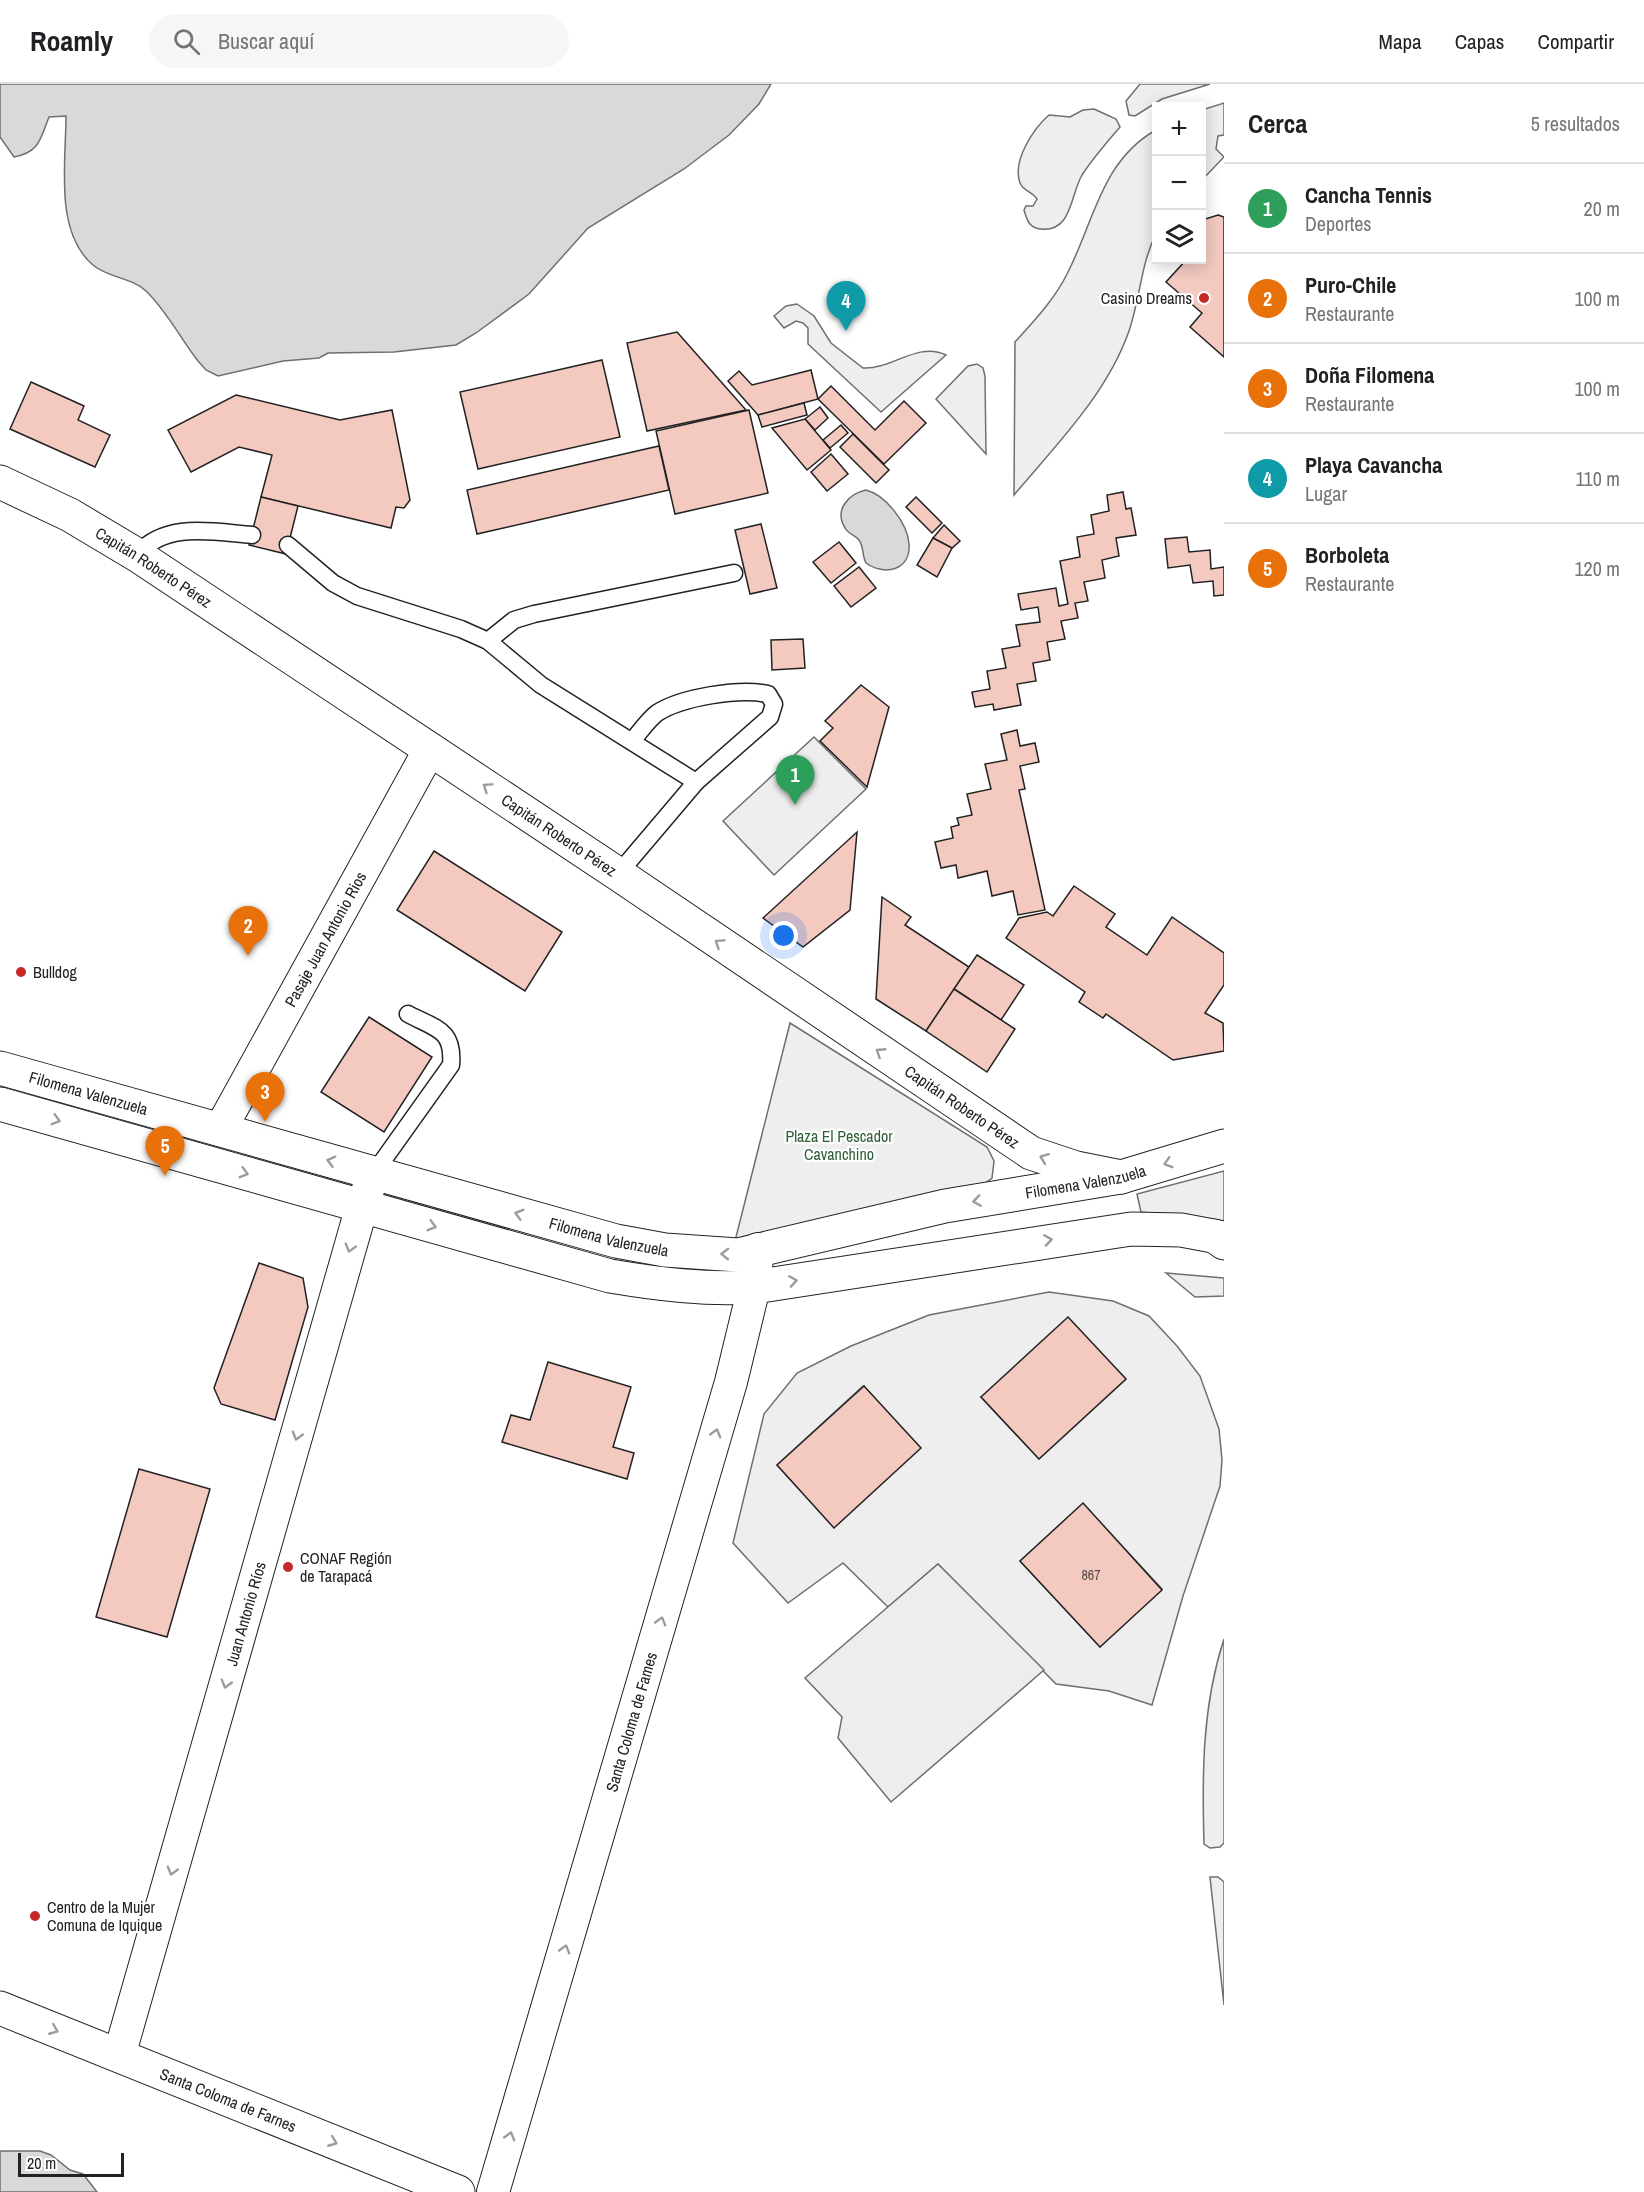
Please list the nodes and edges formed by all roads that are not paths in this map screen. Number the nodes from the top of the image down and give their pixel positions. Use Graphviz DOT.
graph roads {
  1 [pos="0,482"];
  2 [pos="252,535"];
  3 [pos="288,545"];
  4 [pos="137,555"];
  5 [pos="734,573"];
  6 [pos="488,641"];
  7 [pos="632,741"];
  8 [pos="430,749"];
  9 [pos="696,782"];
  10 [pos="618,874"];
  11 [pos="408,1014"];
  12 [pos="0,1068"];
  13 [pos="0,1104"];
  14 [pos="220,1130"];
  15 [pos="1224,1146"];
  16 [pos="374,1173"];
  17 [pos="1121,1177"];
  18 [pos="362,1206"];
  19 [pos="1221,1239"];
  20 [pos="758,1249"];
  21 [pos="754,1287"];
  22 [pos="0,2008"];
  23 [pos="119,2056"];
  24 [pos="458,2192"];
  25 [pos="493,2192"];
  1 -- 4 [label="street, Capitán Roberto Pérez"];
  2 -- 4 [label="lane"];
  3 -- 6 [label="lane"];
  4 -- 8 [label="street, Capitán Roberto Pérez"];
  5 -- 6 [label="lane"];
  6 -- 7 [label="lane"];
  7 -- 9 [label="lane"];
  7 -- 9 [label="lane"];
  10 -- 8 [label="street, Capitán Roberto Pérez, one-way"];
  8 -- 14 [label="street, Pasaje Juan Antonio Rios"];
  9 -- 10 [label="lane"];
  17 -- 10 [label="street, Capitán Roberto Pérez, one-way"];
  11 -- 16 [label="lane"];
  12 -- 14 [label="street, Filomena Valenzuela"];
  13 -- 18 [label="street, Filomena Valenzuela, one-way"];
  16 -- 14 [label="street, Filomena Valenzuela, one-way"];
  15 -- 17 [label="street, Filomena Valenzuela, one-way"];
  16 -- 18 [label="street, Juan Antonio Ríos"];
  20 -- 16 [label="street, Filomena Valenzuela, one-way"];
  17 -- 20 [label="street, Filomena Valenzuela, one-way"];
  18 -- 21 [label="street, Filomena Valenzuela, one-way"];
  18 -- 23 [label="street, Juan Antonio Ríos, one-way"];
  21 -- 19 [label="street, Filomena Valenzuela, one-way"];
  20 -- 21 [label="street, Santa Coloma de Fames"];
  25 -- 21 [label="street, Santa Coloma de Fames, one-way"];
  22 -- 23 [label="street, Santa Coloma de Farnes, one-way"];
  23 -- 24 [label="street, Santa Coloma de Farnes, one-way"];
}
